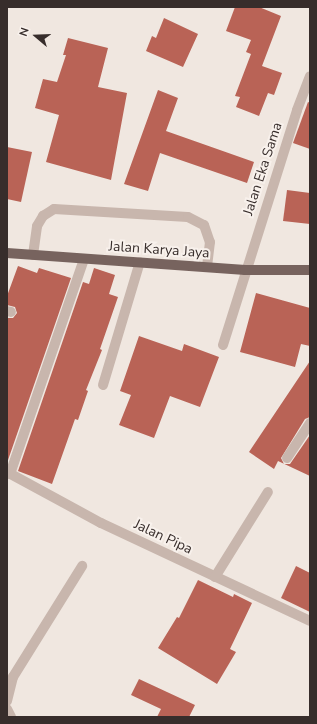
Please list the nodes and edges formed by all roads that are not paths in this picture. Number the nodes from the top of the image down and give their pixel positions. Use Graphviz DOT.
graph roads {
  1 [pos="310,76"];
  2 [pos="7,253"];
  3 [pos="33,255"];
  4 [pos="84,259"];
  5 [pos="140,262"];
  6 [pos="207,267"];
  7 [pos="245,270"];
  8 [pos="310,270"];
  9 [pos="223,345"];
  10 [pos="103,385"];
  11 [pos="310,423"];
  12 [pos="287,458"];
  13 [pos="9,473"];
  14 [pos="268,492"];
  15 [pos="82,566"];
  16 [pos="216,577"];
  17 [pos="310,621"];
  18 [pos="10,676"];
  19 [pos="7,701"];
  20 [pos="7,709"];
  21 [pos="11,717"];
  1 -- 7 [label="street, Jalan Eka Sama"];
  2 -- 3 [label="main road, Jalan Karya Jaya"];
  3 -- 4 [label="main road, Jalan Karya Jaya"];
  3 -- 6 [label="street"];
  4 -- 5 [label="main road, Jalan Karya Jaya"];
  4 -- 13 [label="street"];
  5 -- 6 [label="main road, Jalan Karya Jaya"];
  5 -- 10 [label="street"];
  6 -- 7 [label="main road, Jalan Karya Jaya"];
  7 -- 8 [label="main road, Jalan Karya Jaya"];
  7 -- 9 [label="street, Jalan Eka Sama"];
  11 -- 12 [label="street"];
  13 -- 16 [label="street, Jalan Pipa"];
  14 -- 16 [label="street"];
  15 -- 18 [label="street"];
  16 -- 17 [label="street, Jalan Pipa"];
  18 -- 19 [label="street"];
  20 -- 21 [label="street"];
}
